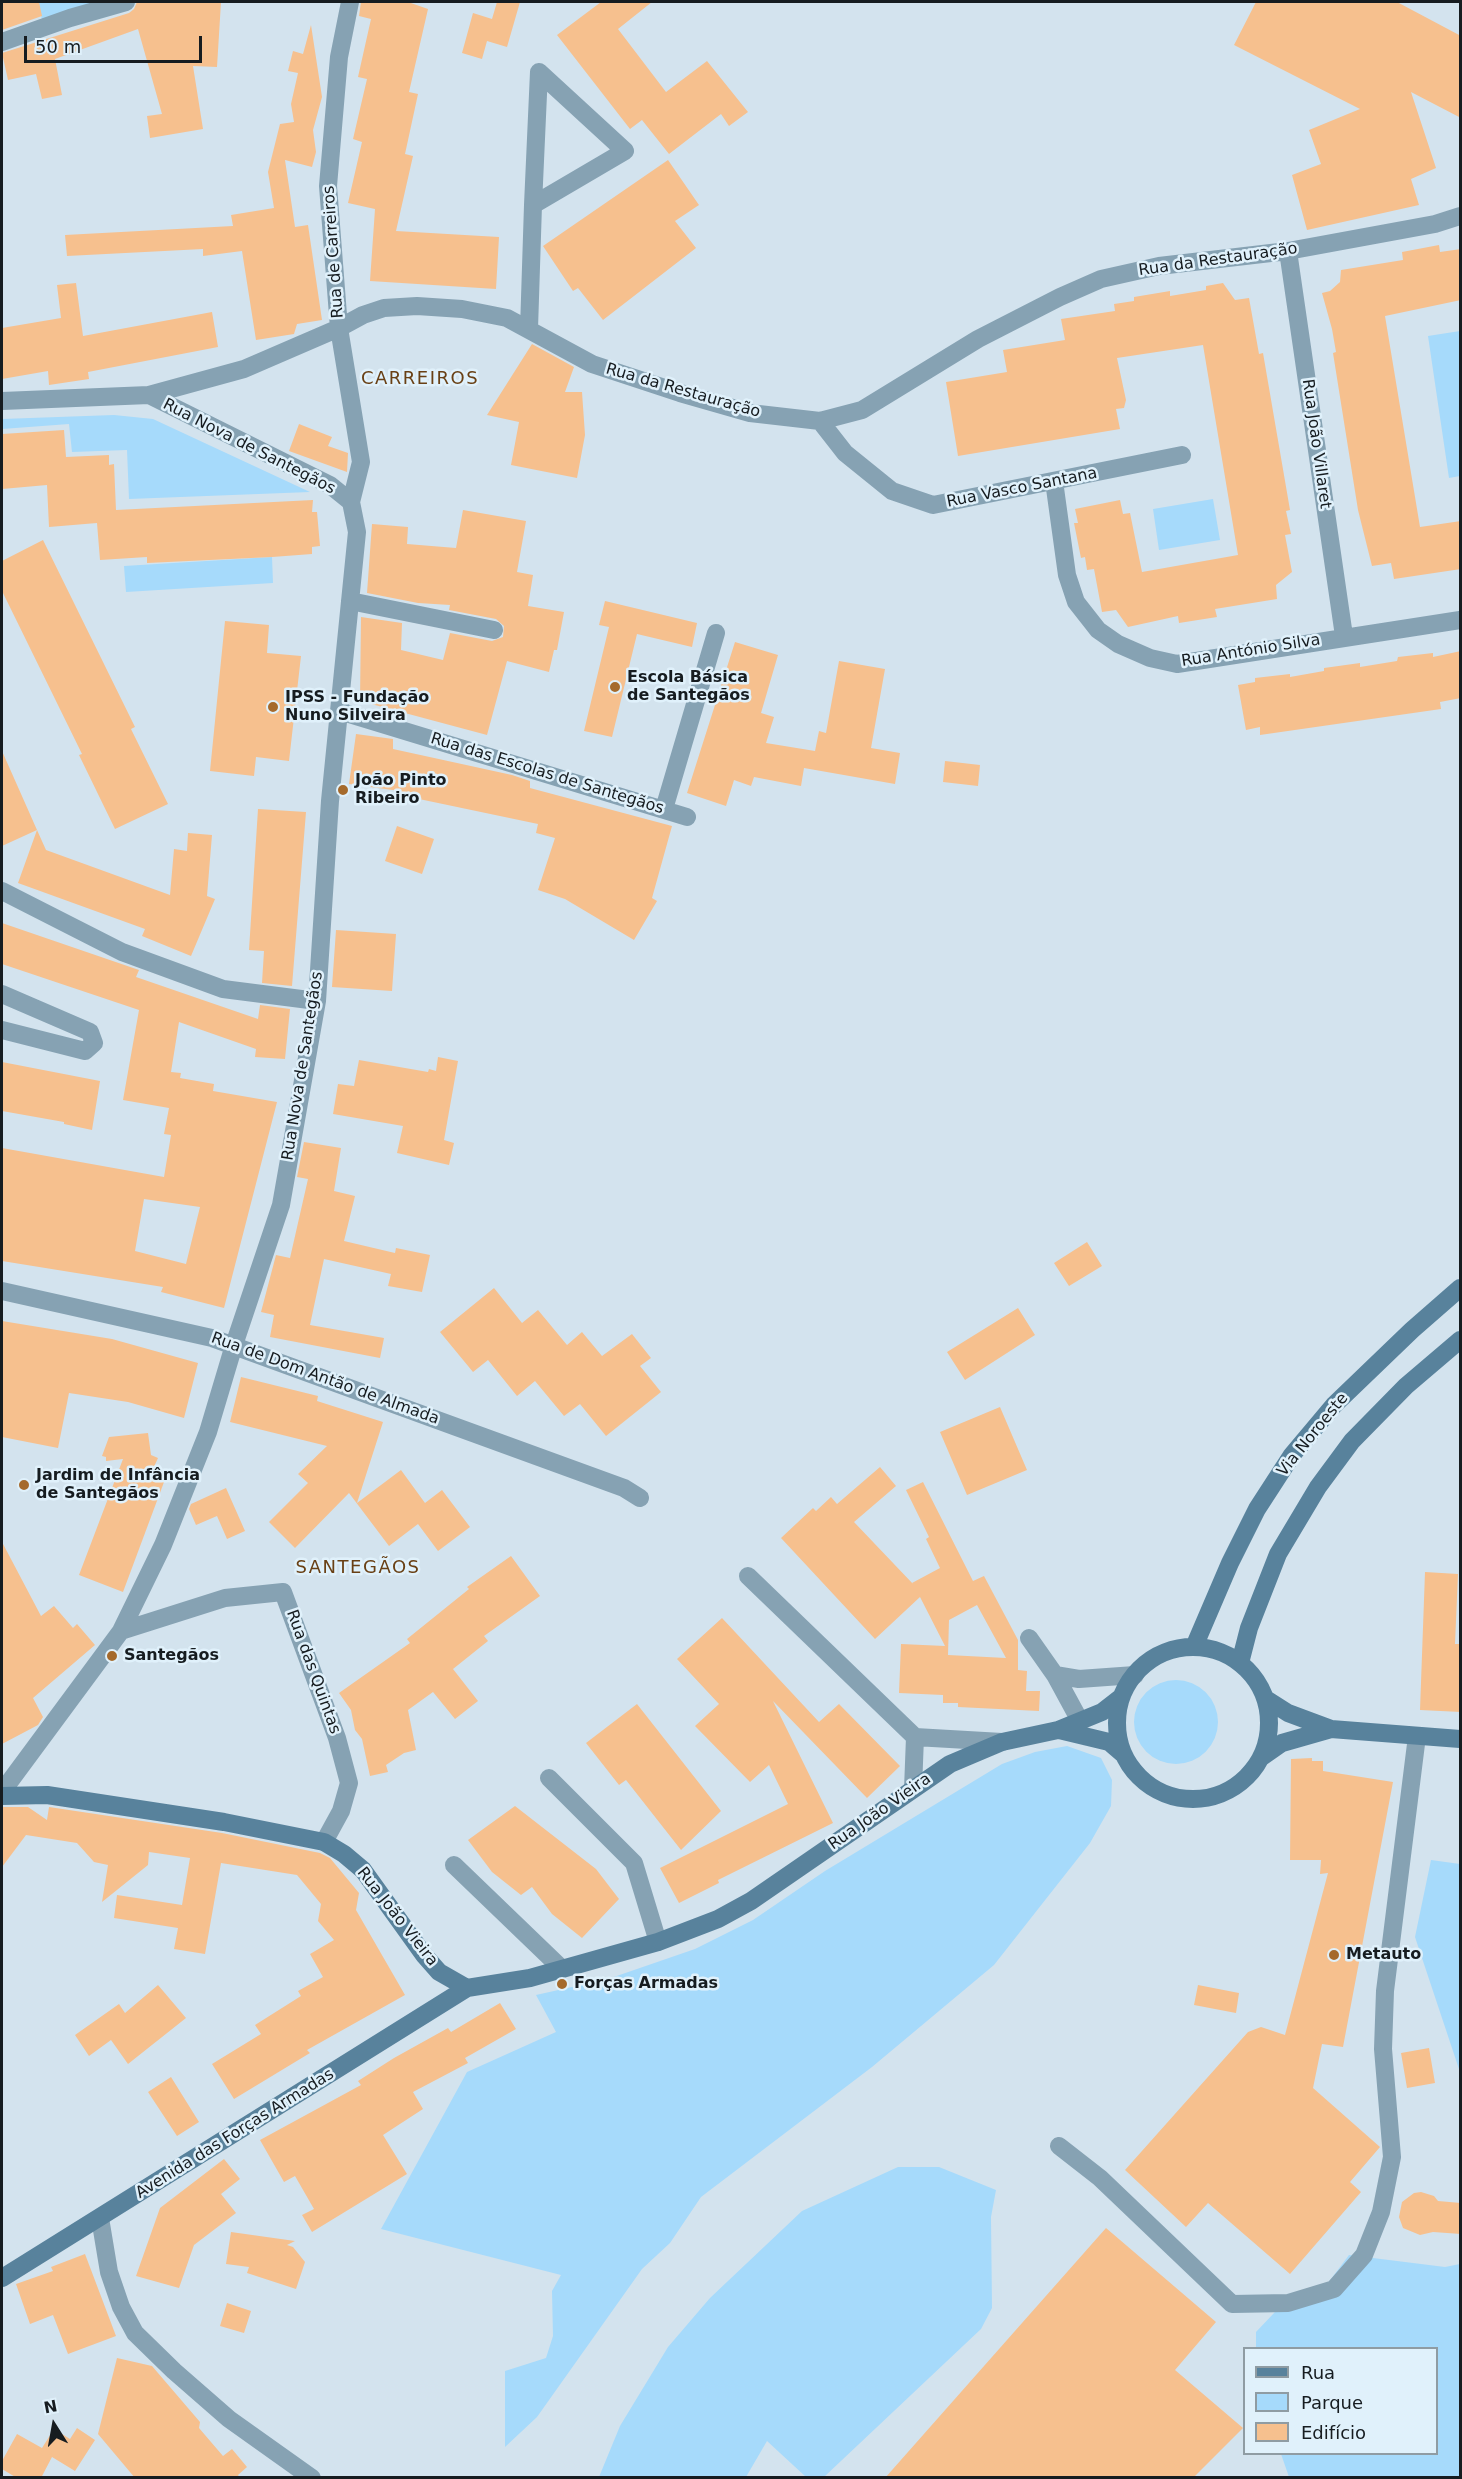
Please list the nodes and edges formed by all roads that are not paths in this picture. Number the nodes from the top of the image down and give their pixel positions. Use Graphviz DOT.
graph roads {
  1 [pos="126,2"];
  2 [pos="350,2"];
  3 [pos="2,42"];
  4 [pos="533,205"];
  5 [pos="1461,216"];
  6 [pos="1288,251"];
  7 [pos="339,328"];
  8 [pos="529,329"];
  9 [pos="149,395"];
  10 [pos="2,401"];
  11 [pos="820,421"];
  12 [pos="1182,455"];
  13 [pos="1054,482"];
  14 [pos="351,502"];
  15 [pos="350,601"];
  16 [pos="1461,620"];
  17 [pos="494,630"];
  18 [pos="716,633"];
  19 [pos="1344,636"];
  20 [pos="339,711"];
  21 [pos="664,809"];
  22 [pos="687,817"];
  23 [pos="2,891"];
  24 [pos="2,994"];
  25 [pos="317,1001"];
  26 [pos="2,1030"];
  27 [pos="1461,1288"];
  28 [pos="2,1291"];
  29 [pos="1461,1340"];
  30 [pos="234,1345"];
  31 [pos="640,1498"];
  32 [pos="748,1576"];
  33 [pos="121,1631"];
  34 [pos="1029,1638"];
  35 [pos="1194,1647"];
  36 [pos="1240,1663"];
  37 [pos="1054,1675"];
  38 [pos="1136,1675"];
  39 [pos="1120,1698"];
  40 [pos="1266,1699"];
  41 [pos="1080,1722"];
  42 [pos="1331,1729"];
  43 [pos="1058,1730"];
  44 [pos="1418,1736"];
  45 [pos="915,1737"];
  46 [pos="1461,1739"];
  47 [pos="1002,1742"];
  48 [pos="1123,1754"];
  49 [pos="1262,1757"];
  50 [pos="549,1778"];
  51 [pos="913,1789"];
  52 [pos="2,1794"];
  53 [pos="324,1842"];
  54 [pos="454,1865"];
  55 [pos="658,1942"];
  56 [pos="561,1968"];
  57 [pos="467,1988"];
  58 [pos="1059,2146"];
  59 [pos="100,2218"];
  60 [pos="2,2278"];
  61 [pos="312,2478"];
  1 -- 3 [label="street"];
  2 -- 7 [label="street, Rua de Carreiros"];
  4 -- 4 [label="street"];
  4 -- 8 [label="street"];
  5 -- 6 [label="street, Rua da Restauração"];
  6 -- 11 [label="street, Rua da Restauração"];
  6 -- 19 [label="street, Rua João Villaret"];
  7 -- 8 [label="street, Rua da Restauração"];
  7 -- 9 [label="street, Rua da Restauração"];
  7 -- 14 [label="street, Rua de Carreiros"];
  8 -- 11 [label="street, Rua da Restauração"];
  9 -- 10 [label="street, Rua da Restauração"];
  9 -- 14 [label="street, Rua Nova de Santegãos"];
  11 -- 13 [label="street, Rua Vasco Santana"];
  12 -- 13 [label="street, Rua Vasco Santana"];
  13 -- 19 [label="street, Rua António Silva"];
  14 -- 15 [label="street, Rua Nova de Santegãos"];
  15 -- 17 [label="street"];
  15 -- 20 [label="street, Rua Nova de Santegãos"];
  16 -- 19 [label="street, Rua António Silva"];
  18 -- 21 [label="street"];
  20 -- 21 [label="street, Rua das Escolas de Santegãos"];
  20 -- 25 [label="street, Rua Nova de Santegãos"];
  21 -- 22 [label="street, Rua das Escolas de Santegãos"];
  23 -- 25 [label="street"];
  24 -- 26 [label="street"];
  25 -- 30 [label="street, Rua Nova de Santegãos"];
  27 -- 35 [label="street, Via Noroeste"];
  28 -- 30 [label="street, Rua de Dom Antão de Almada"];
  29 -- 36 [label="street, Via Noroeste"];
  30 -- 31 [label="street, Rua de Dom Antão de Almada"];
  30 -- 33 [label="street, Rua Nova de Santegãos"];
  32 -- 45 [label="street"];
  33 -- 52 [label="street, Rua Nova de Santegãos"];
  33 -- 53 [label="street, Rua das Quintas"];
  34 -- 37 [label="street"];
  35 -- 36 [label="street"];
  35 -- 38 [label="street"];
  36 -- 40 [label="street"];
  37 -- 38 [label="street"];
  37 -- 41 [label="street"];
  38 -- 39 [label="street"];
  39 -- 41 [label="street, Rua João Vieira"];
  39 -- 48 [label="street"];
  40 -- 42 [label="street"];
  40 -- 49 [label="street"];
  41 -- 43 [label="street, Rua João Vieira"];
  42 -- 44 [label="street"];
  42 -- 49 [label="street"];
  43 -- 47 [label="street, Rua João Vieira"];
  43 -- 48 [label="street, Rua João Vieira"];
  44 -- 46 [label="street"];
  44 -- 58 [label="street"];
  45 -- 47 [label="street"];
  45 -- 51 [label="street"];
  47 -- 51 [label="street, Rua João Vieira"];
  48 -- 49 [label="street"];
  50 -- 55 [label="street"];
  51 -- 55 [label="street, Rua João Vieira"];
  52 -- 53 [label="street, Rua João Vieira"];
  53 -- 57 [label="street, Rua João Vieira"];
  54 -- 56 [label="street"];
  55 -- 56 [label="street, Rua João Vieira"];
  56 -- 57 [label="street, Rua João Vieira"];
  57 -- 59 [label="street, Avenida das Forças Armadas"];
  59 -- 60 [label="street, Avenida das Forças Armadas"];
  59 -- 61 [label="street"];
}
